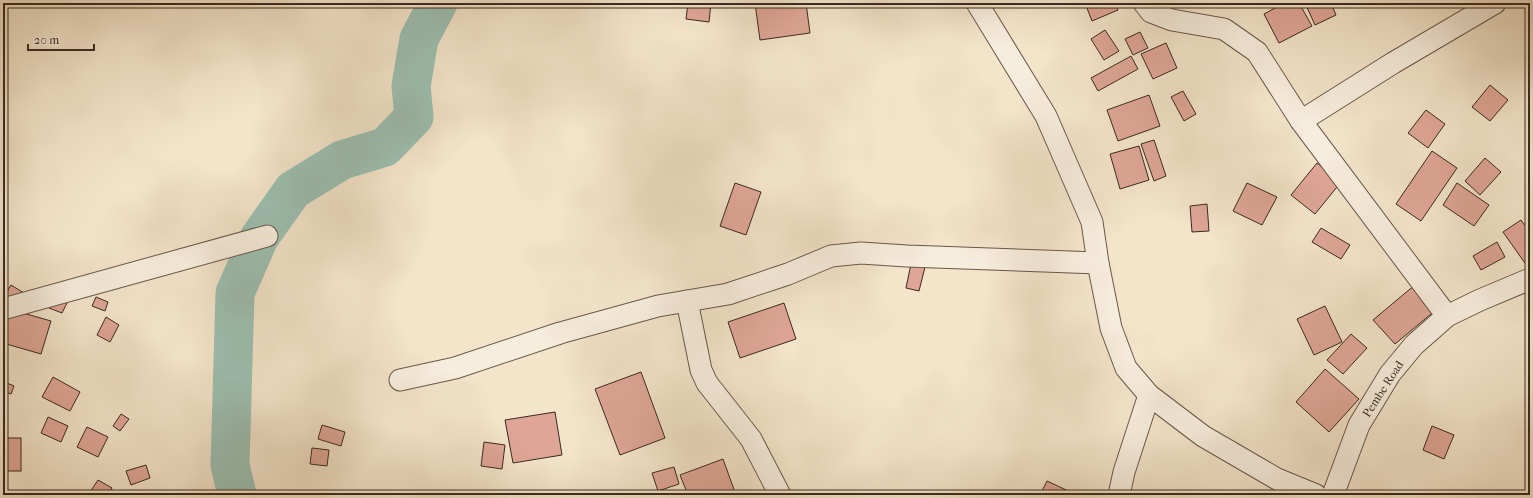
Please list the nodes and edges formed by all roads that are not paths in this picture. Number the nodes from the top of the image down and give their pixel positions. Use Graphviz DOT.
graph roads {
  1 [pos="977,3"];
  2 [pos="1144,3"];
  3 [pos="1495,3"];
  4 [pos="1301,120"];
  5 [pos="267,236"];
  6 [pos="1098,263"];
  7 [pos="1526,288"];
  8 [pos="687,301"];
  9 [pos="3,309"];
  10 [pos="1447,316"];
  11 [pos="400,380"];
  12 [pos="1149,395"];
  13 [pos="780,495"];
  14 [pos="1119,495"];
  15 [pos="1316,495"];
  16 [pos="1333,495"];
  1 -- 6 [label="street"];
  2 -- 4 [label="street"];
  3 -- 4 [label="street"];
  4 -- 10 [label="street"];
  5 -- 9 [label="street"];
  6 -- 8 [label="street"];
  6 -- 12 [label="street"];
  7 -- 10 [label="street, Pembe Road"];
  8 -- 11 [label="street"];
  8 -- 13 [label="street"];
  10 -- 16 [label="street, Pembe Road"];
  12 -- 14 [label="street"];
  12 -- 15 [label="street"];
}
